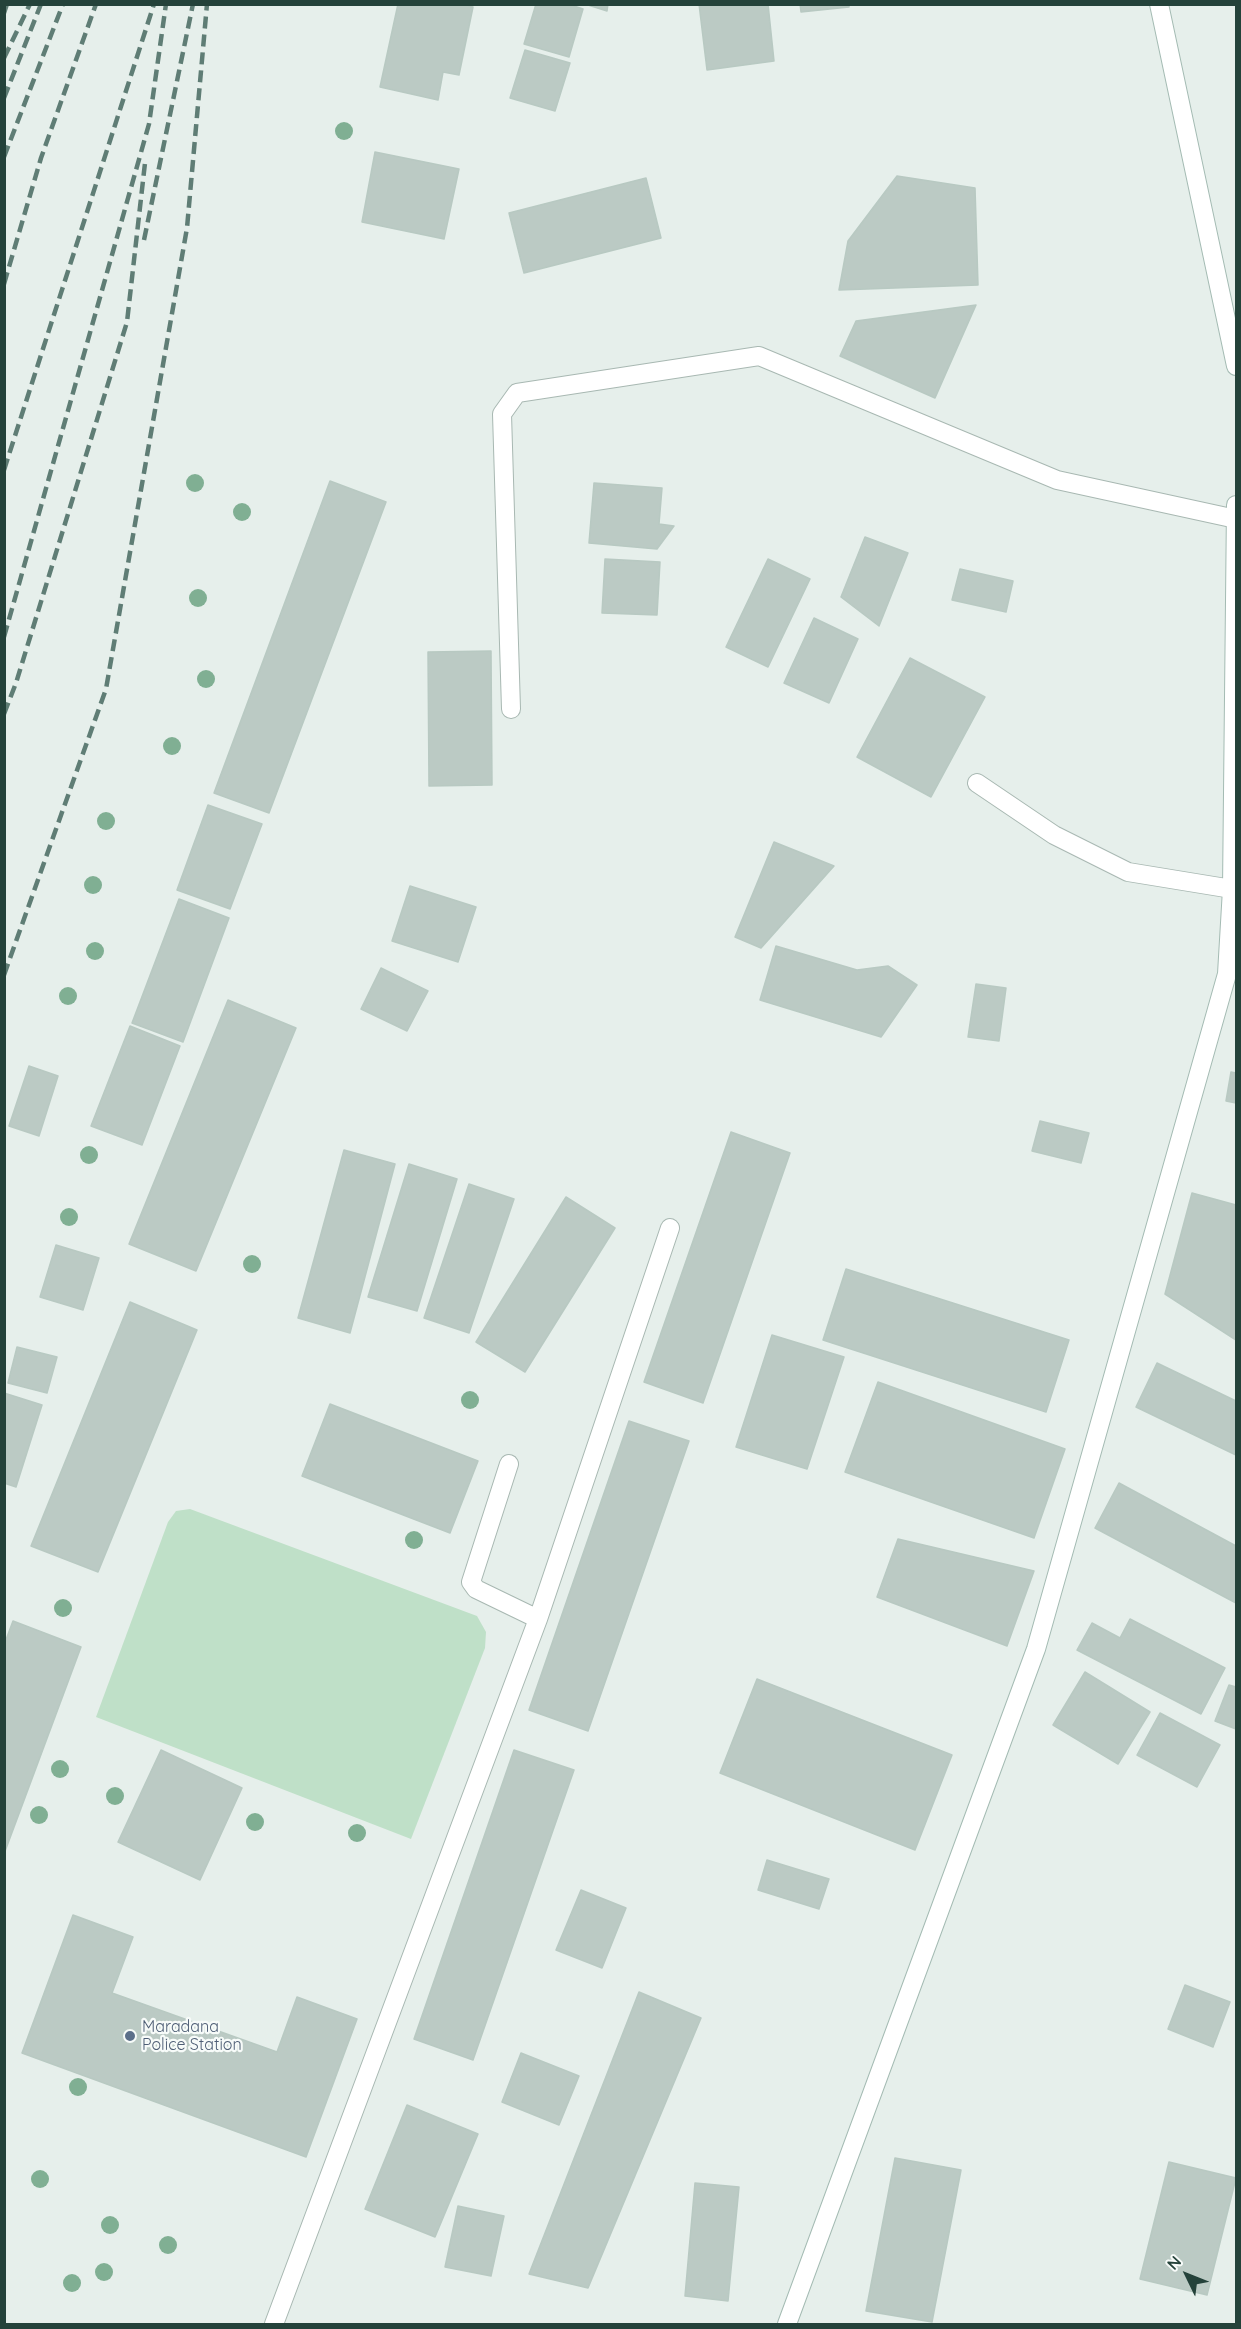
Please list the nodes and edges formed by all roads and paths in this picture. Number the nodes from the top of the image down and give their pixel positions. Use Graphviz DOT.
graph roads {
  1 [pos="1159,4"];
  2 [pos="1236,366"];
  3 [pos="1236,505"];
  4 [pos="1236,519"];
  5 [pos="511,709"];
  6 [pos="977,783"];
  7 [pos="1232,889"];
  8 [pos="1232,974"];
  9 [pos="670,1228"];
  10 [pos="509,1464"];
  11 [pos="538,1619"];
  12 [pos="274,2325"];
  13 [pos="787,2325"];
  1 -- 2 [label="main road"];
  3 -- 4 [label="main road"];
  4 -- 5 [label="main road"];
  4 -- 7 [label="main road"];
  6 -- 7 [label="main road"];
  7 -- 8 [label="main road"];
  8 -- 13 [label="main road"];
  9 -- 11 [label="main road"];
  10 -- 11 [label="main road"];
  11 -- 12 [label="main road"];
}
